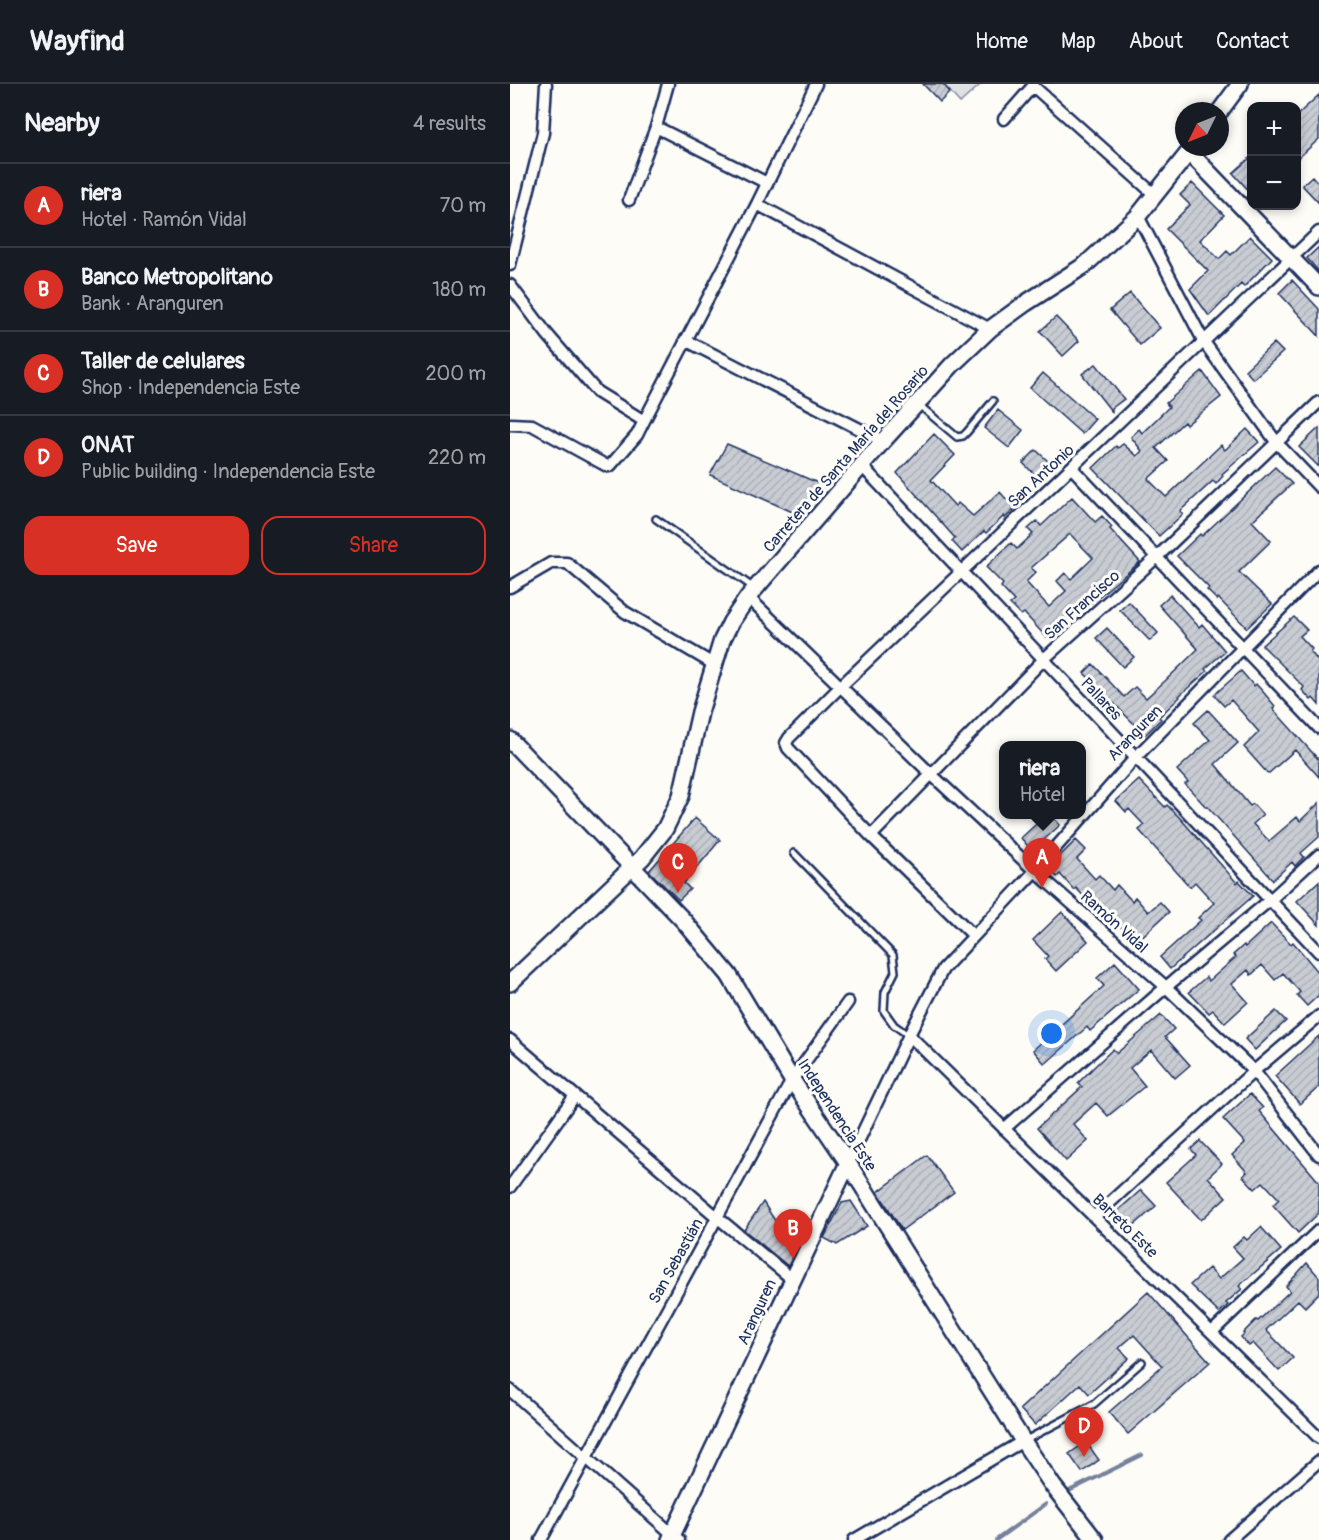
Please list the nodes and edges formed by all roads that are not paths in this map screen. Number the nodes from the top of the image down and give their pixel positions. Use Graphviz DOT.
graph roads {
  1 [pos="546,84"];
  2 [pos="668,84"];
  3 [pos="816,84"];
  4 [pos="1240,84"];
  5 [pos="1227,102"];
  6 [pos="1004,119"];
  7 [pos="656,127"];
  8 [pos="1186,156"];
  9 [pos="1197,156"];
  10 [pos="767,183"];
  11 [pos="1155,195"];
  12 [pos="628,200"];
  13 [pos="757,204"];
  14 [pos="1138,216"];
  15 [pos="1319,232"];
  16 [pos="1291,259"];
  17 [pos="510,265"];
  18 [pos="510,285"];
  19 [pos="1319,287"];
  20 [pos="990,329"];
  21 [pos="685,340"];
  22 [pos="1204,342"];
  23 [pos="993,401"];
  24 [pos="1319,402"];
  25 [pos="918,404"];
  26 [pos="644,422"];
  27 [pos="510,424"];
  28 [pos="883,441"];
  29 [pos="1276,443"];
  30 [pos="862,466"];
  31 [pos="1072,468"];
  32 [pos="1319,487"];
  33 [pos="656,519"];
  34 [pos="1156,557"];
  35 [pos="1319,570"];
  36 [pos="962,572"];
  37 [pos="510,587"];
  38 [pos="752,593"];
  39 [pos="1243,648"];
  40 [pos="1044,659"];
  41 [pos="715,665"];
  42 [pos="840,687"];
  43 [pos="1319,728"];
  44 [pos="510,740"];
  45 [pos="1136,757"];
  46 [pos="932,775"];
  47 [pos="1086,813"];
  48 [pos="1081,819"];
  49 [pos="871,836"];
  50 [pos="794,853"];
  51 [pos="1319,855"];
  52 [pos="632,868"];
  53 [pos="1035,871"];
  54 [pos="1270,900"];
  55 [pos="974,936"];
  56 [pos="1319,951"];
  57 [pos="510,983"];
  58 [pos="1166,987"];
  59 [pos="848,1002"];
  60 [pos="1319,1016"];
  61 [pos="909,1035"];
  62 [pos="510,1040"];
  63 [pos="1254,1071"];
  64 [pos="792,1080"];
  65 [pos="574,1097"];
  66 [pos="1004,1129"];
  67 [pos="1319,1155"];
  68 [pos="848,1163"];
  69 [pos="510,1187"];
  70 [pos="717,1217"];
  71 [pos="1094,1217"];
  72 [pos="1319,1230"];
  73 [pos="792,1279"];
  74 [pos="1212,1332"];
  75 [pos="1142,1362"];
  76 [pos="510,1390"];
  77 [pos="1319,1438"];
  78 [pos="1023,1441"];
  79 [pos="586,1457"];
  80 [pos="1319,1461"];
  81 [pos="674,1538"];
  82 [pos="541,1540"];
  83 [pos="854,1540"];
  84 [pos="1095,1540"];
  85 [pos="1229,1540"];
  1 -- 17 [label="street"];
  2 -- 7 [label="street"];
  3 -- 10 [label="street"];
  4 -- 5 [label="main road"];
  6 -- 11 [label="street"];
  7 -- 10 [label="street"];
  7 -- 12 [label="street"];
  8 -- 11 [label="main road, Carretera de Santa María del Rosario"];
  9 -- 16 [label="main road"];
  10 -- 13 [label="street"];
  11 -- 14 [label="main road, Carretera de Santa María del Rosario"];
  13 -- 20 [label="street"];
  13 -- 21 [label="street"];
  14 -- 20 [label="main road, Carretera de Santa María del Rosario"];
  14 -- 22 [label="street"];
  15 -- 16 [label="street, San Antonio"];
  16 -- 19 [label="main road"];
  16 -- 22 [label="street, San Antonio"];
  18 -- 26 [label="street"];
  20 -- 25 [label="main road, Carretera de Santa María del Rosario"];
  21 -- 26 [label="street"];
  21 -- 28 [label="street"];
  22 -- 29 [label="street"];
  22 -- 31 [label="street, San Antonio"];
  23 -- 25 [label="lane"];
  24 -- 29 [label="street, San Francisco"];
  25 -- 28 [label="main road, Carretera de Santa María del Rosario"];
  26 -- 27 [label="street"];
  28 -- 30 [label="main road, Carretera de Santa María del Rosario"];
  29 -- 32 [label="street"];
  29 -- 34 [label="street, San Francisco"];
  30 -- 36 [label="street, Pallares"];
  30 -- 38 [label="main road, Carretera de Santa María del Rosario"];
  31 -- 34 [label="street"];
  31 -- 36 [label="street, San Antonio"];
  33 -- 38 [label="lane"];
  34 -- 39 [label="street"];
  34 -- 40 [label="street, San Francisco"];
  35 -- 39 [label="street, Aranguren"];
  36 -- 40 [label="street, Pallares"];
  36 -- 42 [label="street, San Antonio"];
  37 -- 41 [label="street"];
  38 -- 41 [label="main road, Carretera de Santa María del Rosario"];
  38 -- 42 [label="street, Ramón Vidal"];
  39 -- 43 [label="street"];
  39 -- 45 [label="street, Aranguren"];
  40 -- 45 [label="street, Pallares"];
  40 -- 46 [label="street, San Francisco"];
  41 -- 52 [label="main road, Carretera de Santa María del Rosario"];
  42 -- 46 [label="street, Ramón Vidal"];
  42 -- 49 [label="street, San Antonio"];
  44 -- 52 [label="main road, Independencia Este"];
  45 -- 47 [label="street, Aranguren"];
  45 -- 54 [label="street, Pallares"];
  46 -- 49 [label="street, San Francisco"];
  46 -- 53 [label="street, Ramón Vidal"];
  48 -- 53 [label="street, Aranguren"];
  49 -- 55 [label="street"];
  50 -- 61 [label="lane"];
  51 -- 54 [label="street"];
  52 -- 57 [label="main road, Carretera de Santa María del Rosario"];
  52 -- 64 [label="main road, Independencia Este"];
  53 -- 55 [label="street, Aranguren"];
  53 -- 58 [label="street, Ramón Vidal"];
  54 -- 56 [label="street, Pallares"];
  54 -- 58 [label="street"];
  55 -- 61 [label="street, Aranguren"];
  58 -- 63 [label="street, Ramón Vidal"];
  58 -- 66 [label="street"];
  59 -- 64 [label="street, San Sebastián"];
  60 -- 63 [label="street"];
  61 -- 66 [label="street, Barreto Este"];
  61 -- 68 [label="street, Aranguren"];
  62 -- 65 [label="street"];
  63 -- 67 [label="street, Ramón Vidal"];
  63 -- 71 [label="street"];
  64 -- 68 [label="main road, Independencia Este"];
  64 -- 70 [label="street, San Sebastián"];
  65 -- 69 [label="street"];
  65 -- 70 [label="street"];
  66 -- 71 [label="street, Barreto Este"];
  68 -- 73 [label="main road, Aranguren"];
  68 -- 78 [label="main road, Independencia Este"];
  70 -- 73 [label="street"];
  70 -- 79 [label="street, San Sebastián"];
  71 -- 74 [label="street, Barreto Este"];
  72 -- 74 [label="street"];
  73 -- 81 [label="main road, Aranguren"];
  74 -- 77 [label="street, Barreto Este"];
  75 -- 78 [label="lane"];
  76 -- 79 [label="street"];
  78 -- 83 [label="street"];
  78 -- 84 [label="main road, Independencia Este"];
  79 -- 81 [label="street"];
  79 -- 82 [label="street, San Sebastián"];
  80 -- 85 [label="street"];
}
